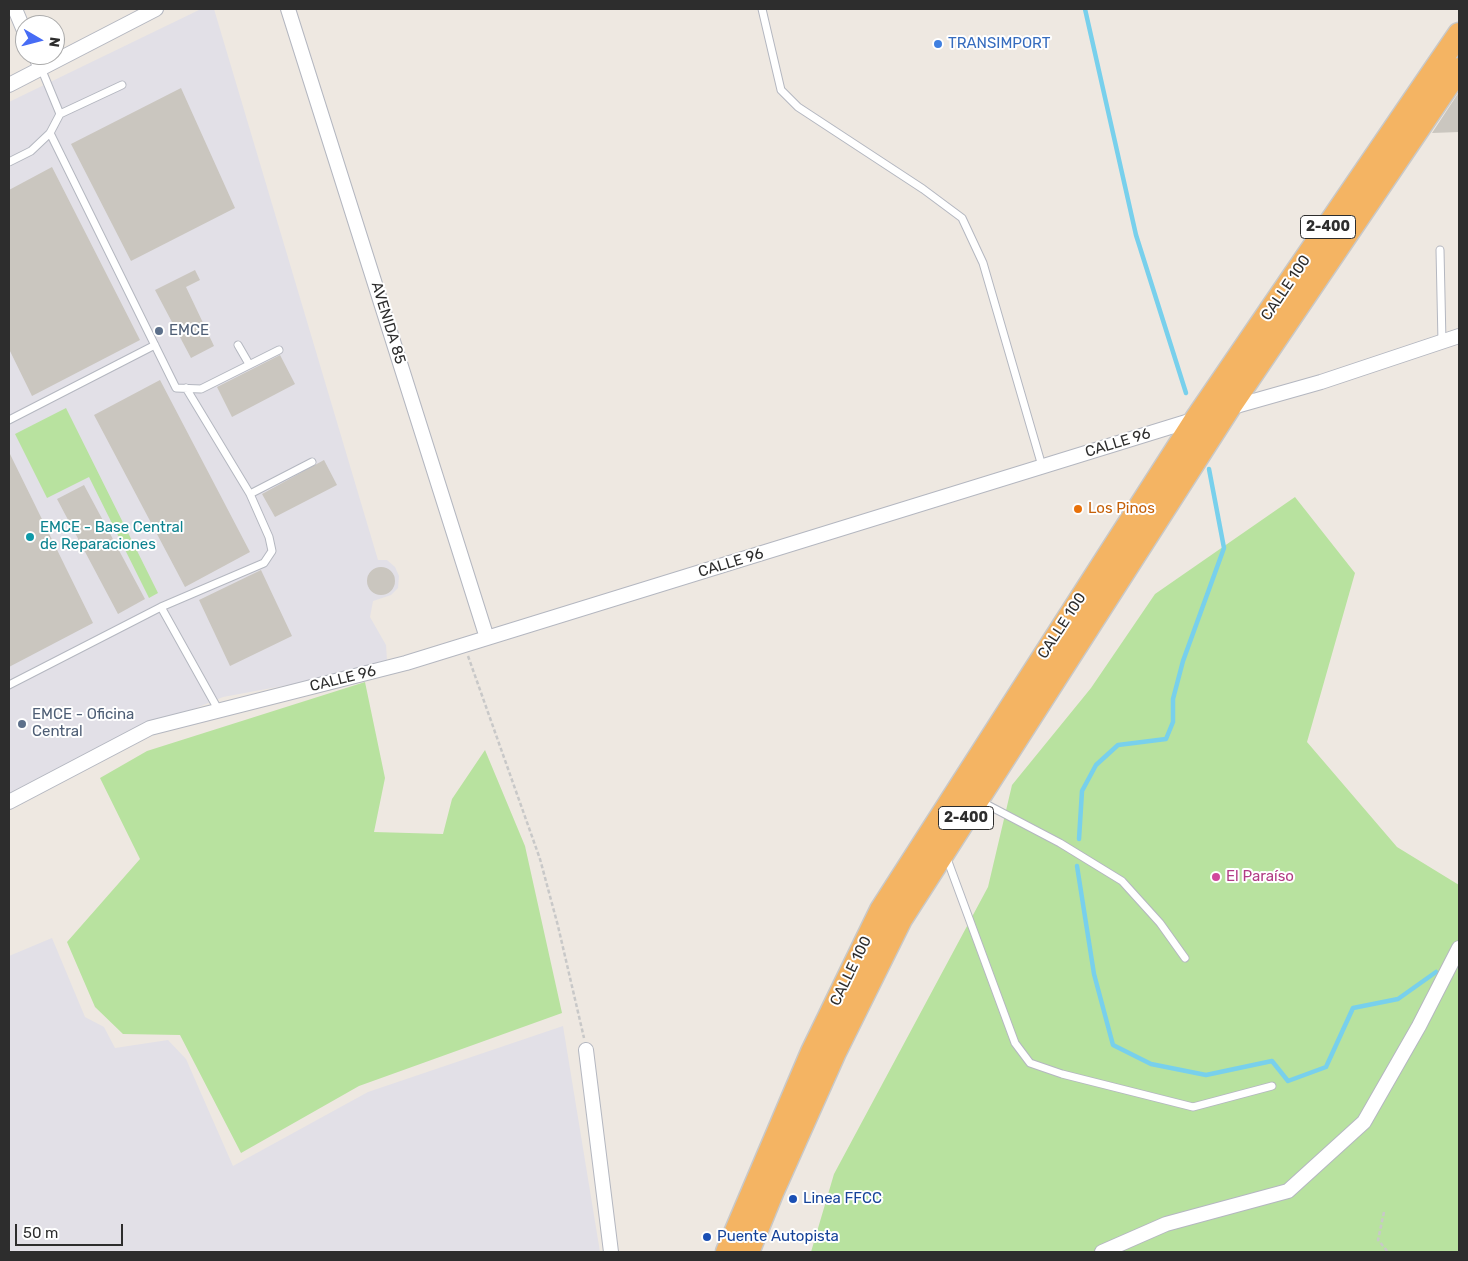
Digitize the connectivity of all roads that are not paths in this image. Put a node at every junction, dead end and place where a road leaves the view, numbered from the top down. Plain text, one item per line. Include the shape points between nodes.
1 (156, 9) edge
2 (288, 9) edge
3 (762, 9) edge
4 (1459, 34) edge
5 (39, 65) edge
6 (40, 68) junction
7 (1459, 69) edge
8 (9, 85) edge
9 (122, 85) dead end
10 (60, 114) junction
11 (50, 133) junction
12 (9, 162) edge
13 (1440, 250) dead end
14 (1459, 336) edge
15 (1442, 342) junction
16 (155, 345) junction
17 (238, 345) dead end
18 (279, 350) dead end
19 (249, 364) junction
20 (186, 388) junction
21 (1229, 408) junction
22 (9, 418) edge
23 (1196, 419) junction
24 (312, 462) dead end
25 (1042, 466) junction
26 (250, 494) junction
27 (161, 607) junction
28 (487, 638) junction
29 (9, 685) edge
30 (219, 711) junction
31 (977, 800) junction
32 (9, 802) edge
33 (944, 851) junction
34 (1459, 948) edge
35 (1186, 958) dead end
36 (586, 1050) road end
37 (1272, 1086) dead end
38 (611, 1252) edge
39 (727, 1252) edge
40 (748, 1252) edge
41 (1102, 1252) edge

1 - 6 street
2 - 28 street, AVENIDA 85
3 - 25 lane via 781,90 798,107 962,218 983,263
4 - 23 highway, CALLE 100 / 2-400
5 - 6 street
6 - 8 street
6 - 10 lane
7 - 21 highway, CALLE 100 / 2-400
9 - 10 lane
10 - 11 lane
11 - 12 lane via 31,151
11 - 16 lane
13 - 15 lane
14 - 15 street, CALLE 96
15 - 21 street, CALLE 96
16 - 20 lane via 176,388
16 - 22 lane
17 - 19 lane
18 - 19 lane
19 - 20 lane via 202,388
20 - 26 lane
21 - 23 street, CALLE 96
21 - 31 highway, CALLE 100 / 2-400
23 - 25 street, CALLE 96
23 - 39 highway, CALLE 100 / 2-400 via 881,910 812,1052
24 - 26 lane
25 - 28 street, CALLE 96
26 - 27 lane via 272,551 264,562
27 - 29 lane
27 - 30 lane
28 - 30 street, CALLE 96 via 406,663
30 - 32 street, CALLE 96 via 150,728
31 - 33 highway, CALLE 100 / 2-400
31 - 35 lane via 1060,843 1122,881
33 - 37 lane via 1015,1043 1030,1063 1194,1107
33 - 40 highway, CALLE 100 / 2-400 via 901,919 835,1052
34 - 41 street via 1364,1122 1288,1191 1166,1224
36 - 38 street

